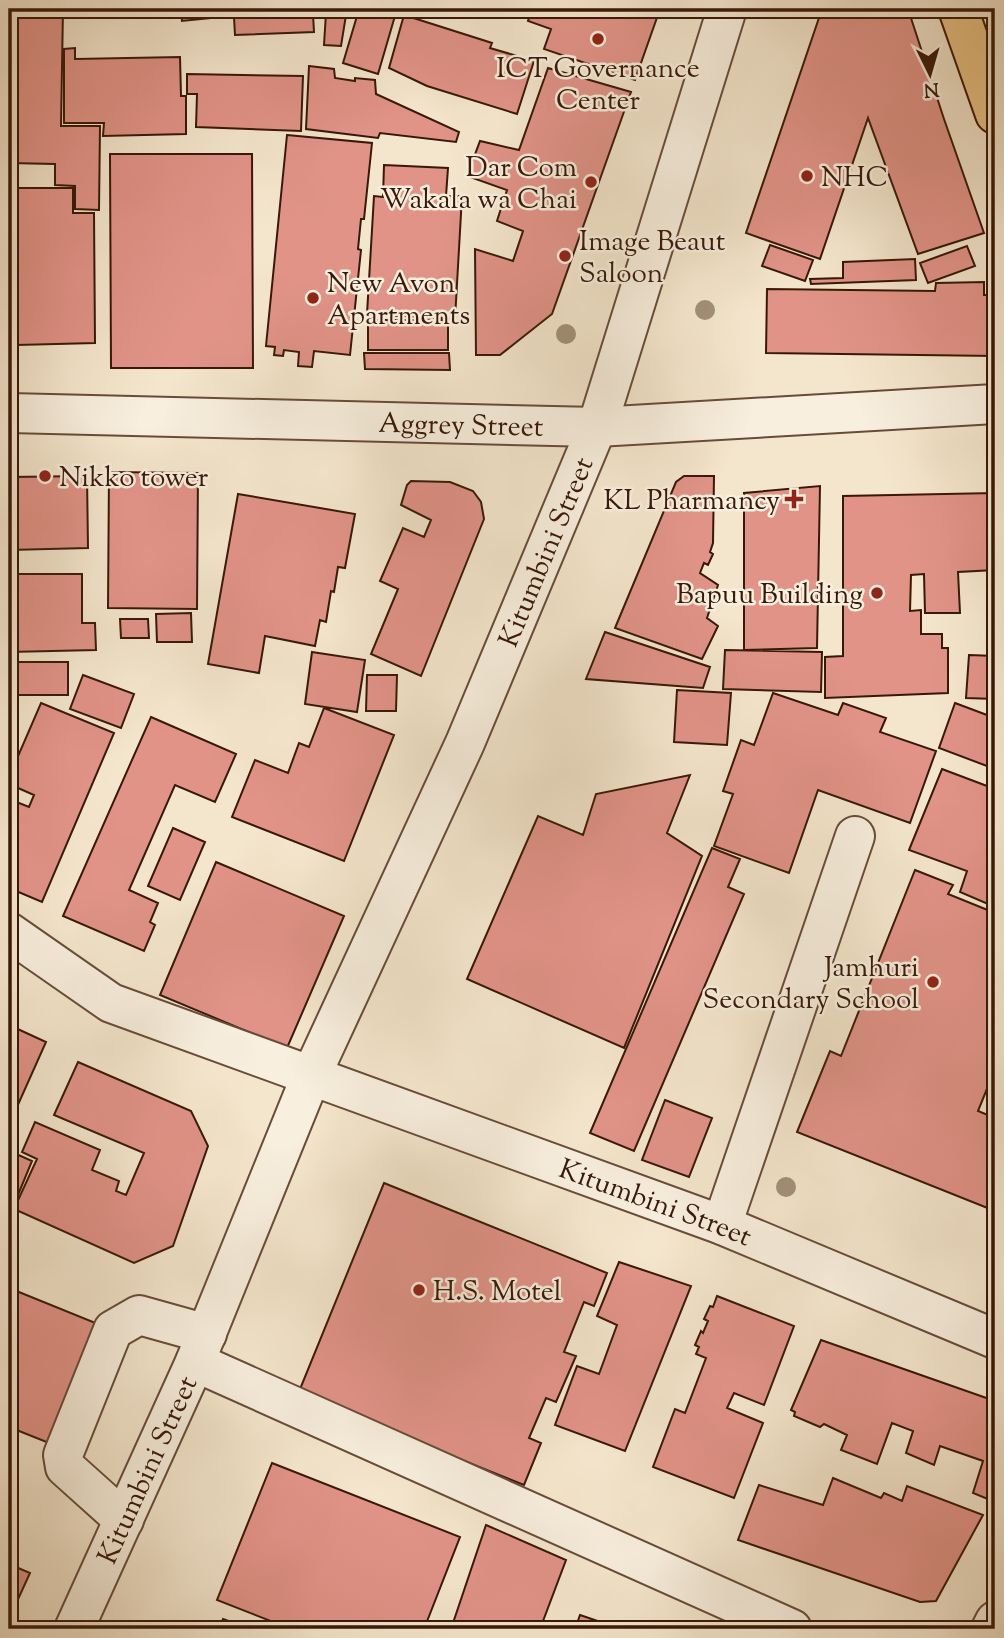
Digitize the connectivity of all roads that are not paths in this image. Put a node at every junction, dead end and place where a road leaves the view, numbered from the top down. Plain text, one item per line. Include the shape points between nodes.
1 (727, 9) edge
2 (958, 9) edge
3 (995, 114) edge
4 (995, 404) edge
5 (9, 414) edge
6 (597, 427) junction
7 (855, 836) dead end
8 (9, 932) edge
9 (311, 1076) junction
10 (722, 1225) junction
11 (995, 1339) edge
12 (201, 1348) junction
13 (124, 1520) junction
14 (995, 1621) edge
15 (74, 1629) edge
16 (792, 1629) edge
17 (991, 1629) edge

1 - 6 street, Kitumbini Street
2 - 3 highway
4 - 6 street, Aggrey Street
5 - 6 street, Aggrey Street
6 - 9 street, Kitumbini Street via 465,743
7 - 10 street
8 - 9 street, Kitumbini Street via 111,1003
9 - 10 street, Kitumbini Street
9 - 12 street, Kitumbini Street
10 - 11 street, Kitumbini Street
12 - 13 street, Kitumbini Street
12 - 13 street via 139,1315 113,1330 63,1455 65,1467
12 - 16 street
13 - 15 street, Kitumbini Street
14 - 17 street

